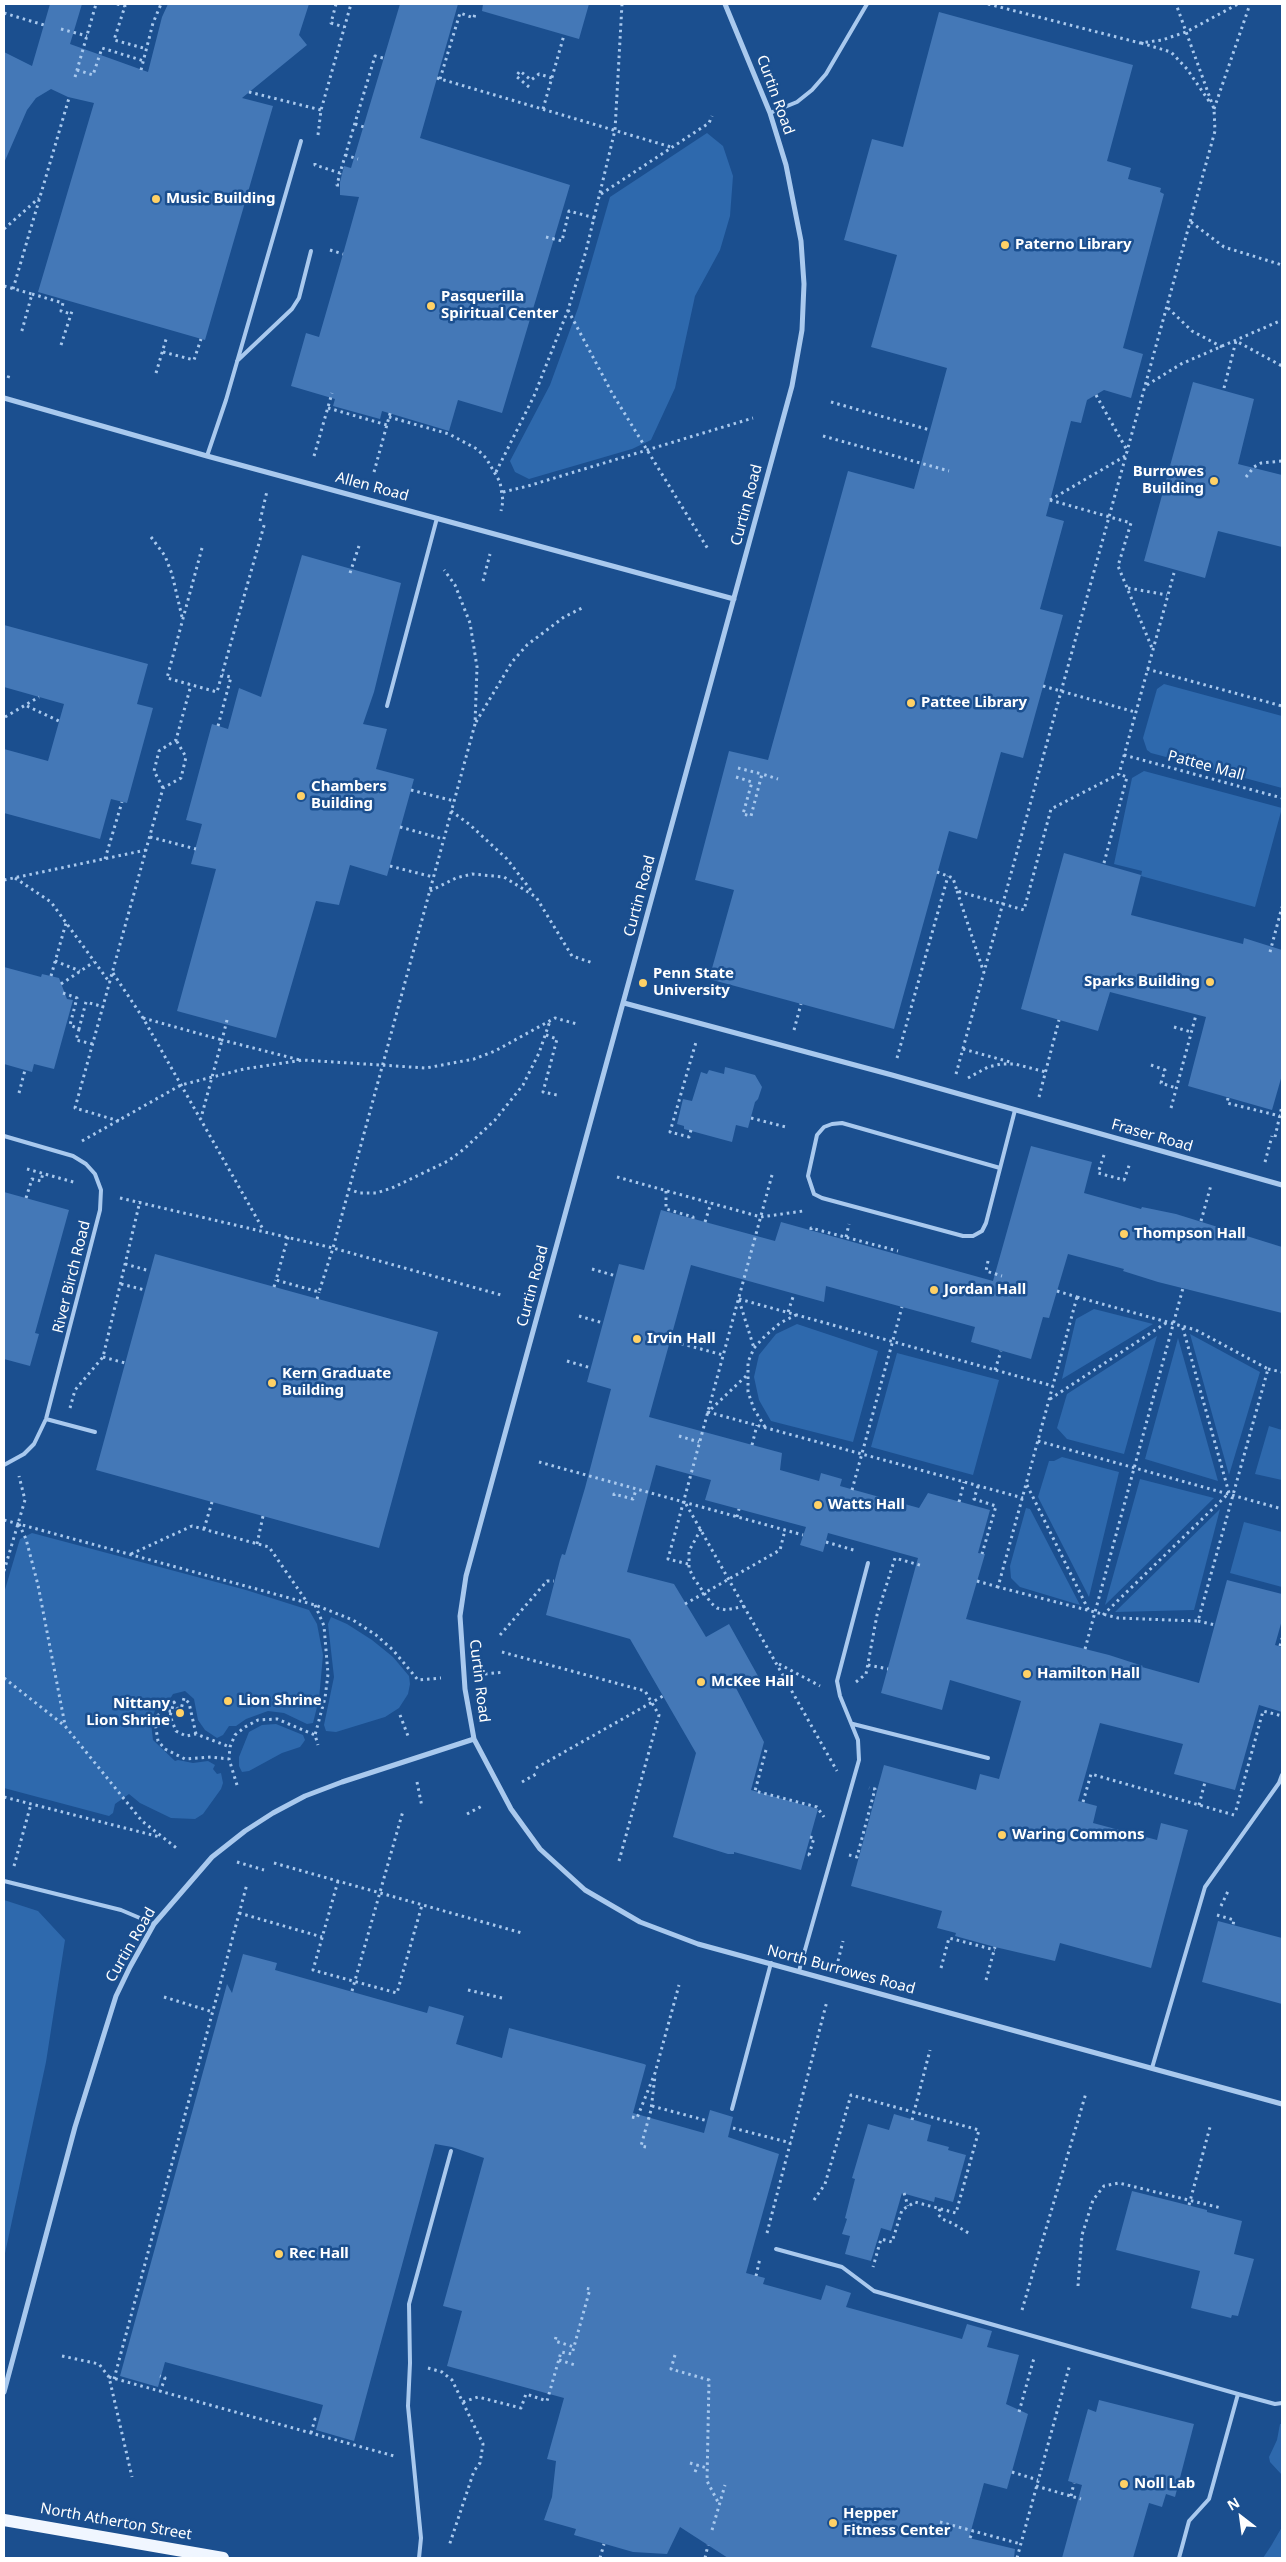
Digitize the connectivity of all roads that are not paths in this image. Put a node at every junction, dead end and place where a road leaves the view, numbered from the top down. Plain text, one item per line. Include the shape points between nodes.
1 (724, 4) edge
2 (867, 4) edge
3 (770, 114) junction
4 (301, 141) dead end
5 (311, 251) dead end
6 (236, 362) junction
7 (4, 398) edge
8 (207, 456) junction
9 (438, 518) junction
10 (734, 599) junction
11 (387, 706) dead end
12 (624, 1003) junction
13 (1015, 1110) junction
14 (4, 1136) edge
15 (1000, 1168) junction
16 (1282, 1185) edge
17 (46, 1419) junction
18 (96, 1432) dead end
19 (4, 1465) edge
20 (868, 1563) dead end
21 (853, 1724) junction
22 (474, 1739) junction
23 (988, 1758) dead end
24 (1282, 1775) edge
25 (4, 1881) edge
26 (154, 1924) junction
27 (771, 1963) junction
28 (799, 1971) junction
29 (1152, 2068) junction
30 (1282, 2104) edge
31 (732, 2109) dead end
32 (451, 2151) dead end
33 (776, 2249) dead end
34 (4, 2392) edge
35 (1238, 2394) junction
36 (1282, 2403) edge
37 (4, 2520) edge
38 (223, 2558) edge
39 (419, 2558) edge
40 (1179, 2558) edge

1 - 3 street, Curtin Road
2 - 3 lane via 826,74 812,90 797,102
3 - 10 street, Curtin Road via 786,165 800,241 804,284 802,330 792,386
4 - 6 lane
5 - 6 lane via 299,298 292,309
6 - 8 lane
7 - 8 street, Allen Road
8 - 9 street, Allen Road
9 - 10 street, Allen Road
9 - 11 lane
10 - 12 street, Curtin Road
12 - 13 street, Fraser Road
12 - 22 street, Curtin Road via 466,1576 460,1616 465,1690
13 - 15 lane
13 - 16 street, Fraser Road
14 - 17 lane, River Birch Road via 73,1156 95,1174 100,1190 100,1210
15 - 15 lane via 842,1124 832,1124 824,1127 817,1136 808,1176 814,1194 822,1198 973,1236 982,1231 986,1223
17 - 18 lane
17 - 19 lane, River Birch Road via 34,1444
20 - 21 lane via 837,1681
21 - 23 lane
21 - 28 lane via 859,1760
22 - 26 street, Curtin Road via 342,1782 273,1813 245,1830 212,1857
22 - 27 street, North Burrowes Road via 525,1830 549,1859 585,1890 640,1922 698,1944
24 - 29 lane via 1205,1887
25 - 26 lane via 121,1910
26 - 34 street, Curtin Road via 127,1974 105,2031 75,2127
27 - 28 street, North Burrowes Road
27 - 31 lane
28 - 29 street, North Burrowes Road
29 - 30 street, North Burrowes Road
32 - 39 lane via 409,2304 408,2406 421,2538
33 - 35 lane via 842,2267 874,2291
35 - 36 lane
35 - 40 lane via 1209,2499 1189,2521
37 - 38 main road, North Atherton Street

